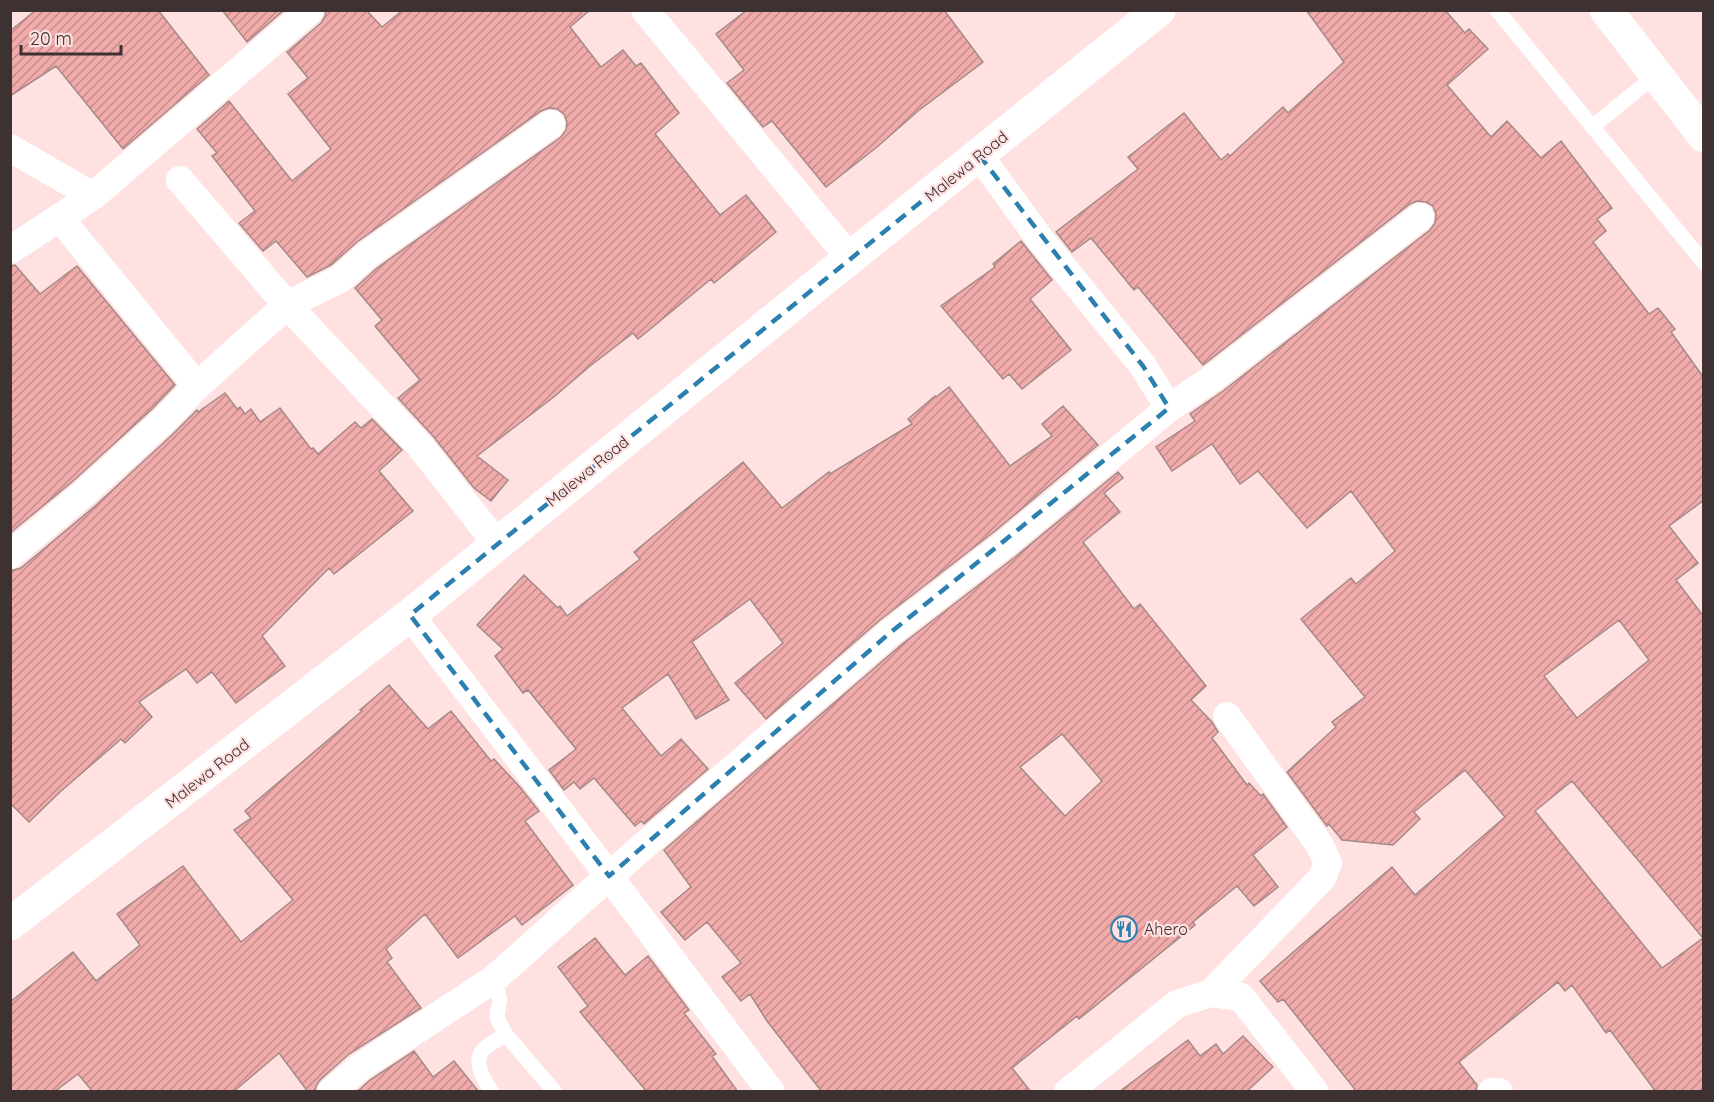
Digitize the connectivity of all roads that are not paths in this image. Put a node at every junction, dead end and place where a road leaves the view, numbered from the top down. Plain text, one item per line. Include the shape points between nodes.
1 (310, 10) edge
2 (645, 10) edge
3 (1159, 10) edge
4 (1497, 10) edge
5 (1606, 10) edge
6 (1656, 75) junction
7 (551, 124) dead end
8 (1592, 127) junction
9 (1704, 136) edge
10 (10, 148) edge
11 (979, 155) junction
12 (180, 180) dead end
13 (93, 196) junction
14 (59, 217) junction
15 (1420, 217) dead end
16 (10, 250) edge
17 (850, 258) junction
18 (1704, 263) edge
19 (287, 305) junction
20 (197, 386) junction
21 (1169, 408) junction
22 (497, 544) junction
23 (10, 555) edge
24 (410, 615) junction
25 (1227, 716) dead end
26 (609, 876) junction
27 (10, 924) edge
28 (494, 979) junction
29 (1211, 993) junction
30 (506, 1035) junction
31 (331, 1092) edge
32 (492, 1092) edge
33 (555, 1092) edge
34 (771, 1092) edge
35 (1068, 1092) edge
36 (1315, 1092) edge
37 (1492, 1092) edge
38 (1499, 1092) edge

1 - 13 street
2 - 17 street
3 - 11 street, Malewa Road
4 - 8 lane
5 - 6 street
6 - 8 lane
6 - 9 street
7 - 19 street via 367,255 340,279
8 - 18 lane
10 - 13 street
11 - 17 street, Malewa Road
11 - 21 street via 1040,239 1143,366
12 - 19 street
13 - 14 street
14 - 16 street
14 - 20 street
15 - 21 street
17 - 22 street, Malewa Road
19 - 20 street
19 - 22 street via 420,446
20 - 23 street via 162,422
21 - 26 street via 891,632
22 - 24 street, Malewa Road
24 - 26 street
24 - 27 street, Malewa Road
25 - 29 street via 1319,844 1328,863 1322,878
26 - 28 street
26 - 34 street
28 - 30 lane via 500,1000 498,1020
28 - 31 street via 360,1067
29 - 35 street via 1177,1004
29 - 36 street via 1241,997
30 - 32 lane via 483,1049 480,1058 482,1078
30 - 33 lane
37 - 38 street

